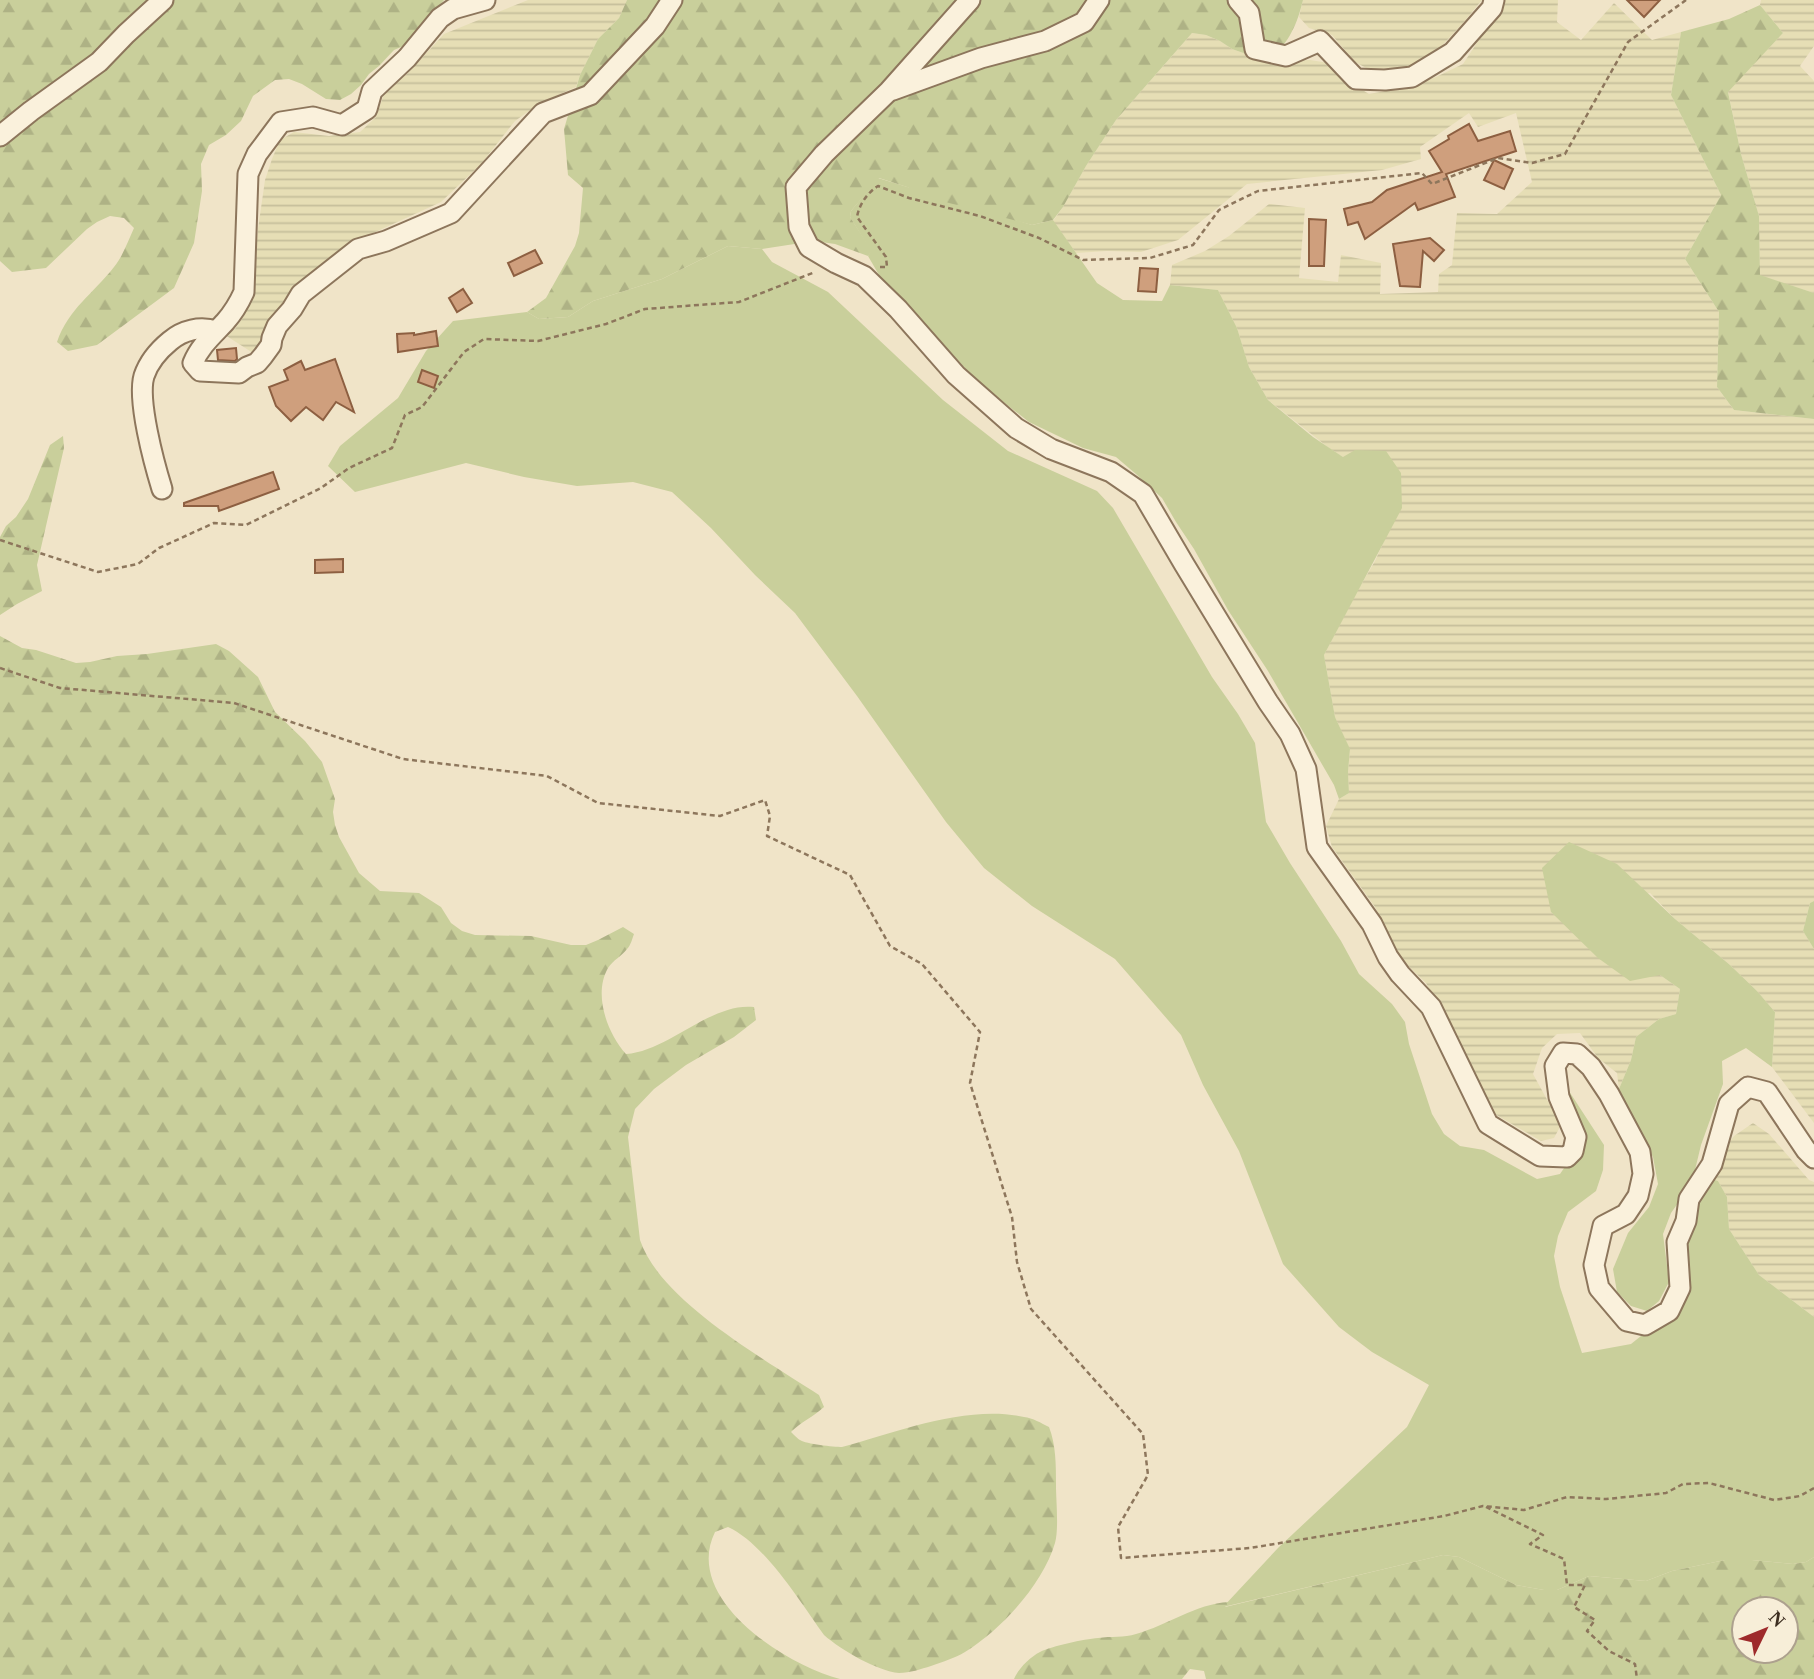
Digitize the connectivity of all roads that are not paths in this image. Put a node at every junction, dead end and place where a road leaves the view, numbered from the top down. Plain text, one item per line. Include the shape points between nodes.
1 (163, 0) edge
2 (485, 0) edge
3 (672, 0) edge
4 (970, 0) edge
5 (1099, 0) edge
6 (1238, 0) edge
7 (1494, 0) edge
8 (889, 91) junction
9 (0, 136) edge
10 (216, 331) junction
11 (162, 489) dead end
12 (1814, 1158) edge

1 - 9 street via 99,62
2 - 10 street via 453,9 440,18 372,90 367,109 342,125 313,117 281,122 248,174 244,292
3 - 10 street via 655,26 590,95 543,113 451,213 358,249 301,294 257,363 239,373 200,371 193,363
4 - 8 street
5 - 8 street via 1084,22 1045,41
6 - 7 street via 1249,13 1255,49 1286,56 1320,41 1356,79 1385,80 1412,77 1453,52
8 - 12 street via 796,187 799,226 809,247 864,276 956,375 1016,428 1051,449 1111,472 1143,494 1290,734 1306,769 1317,847 1372,924 1400,974 1432,1007 1488,1124 1540,1156 1567,1157 1576,1137 1559,1097 1555,1066 1563,1053 1577,1054 1591,1067 1640,1152 1639,1196 1626,1214 1603,1226 1594,1265 1599,1288 1627,1321 1645,1325 1669,1311 1680,1288 1677,1242 1689,1199 1712,1164 1729,1104 1748,1087 1767,1092
10 - 11 street via 183,332 147,366 142,401

